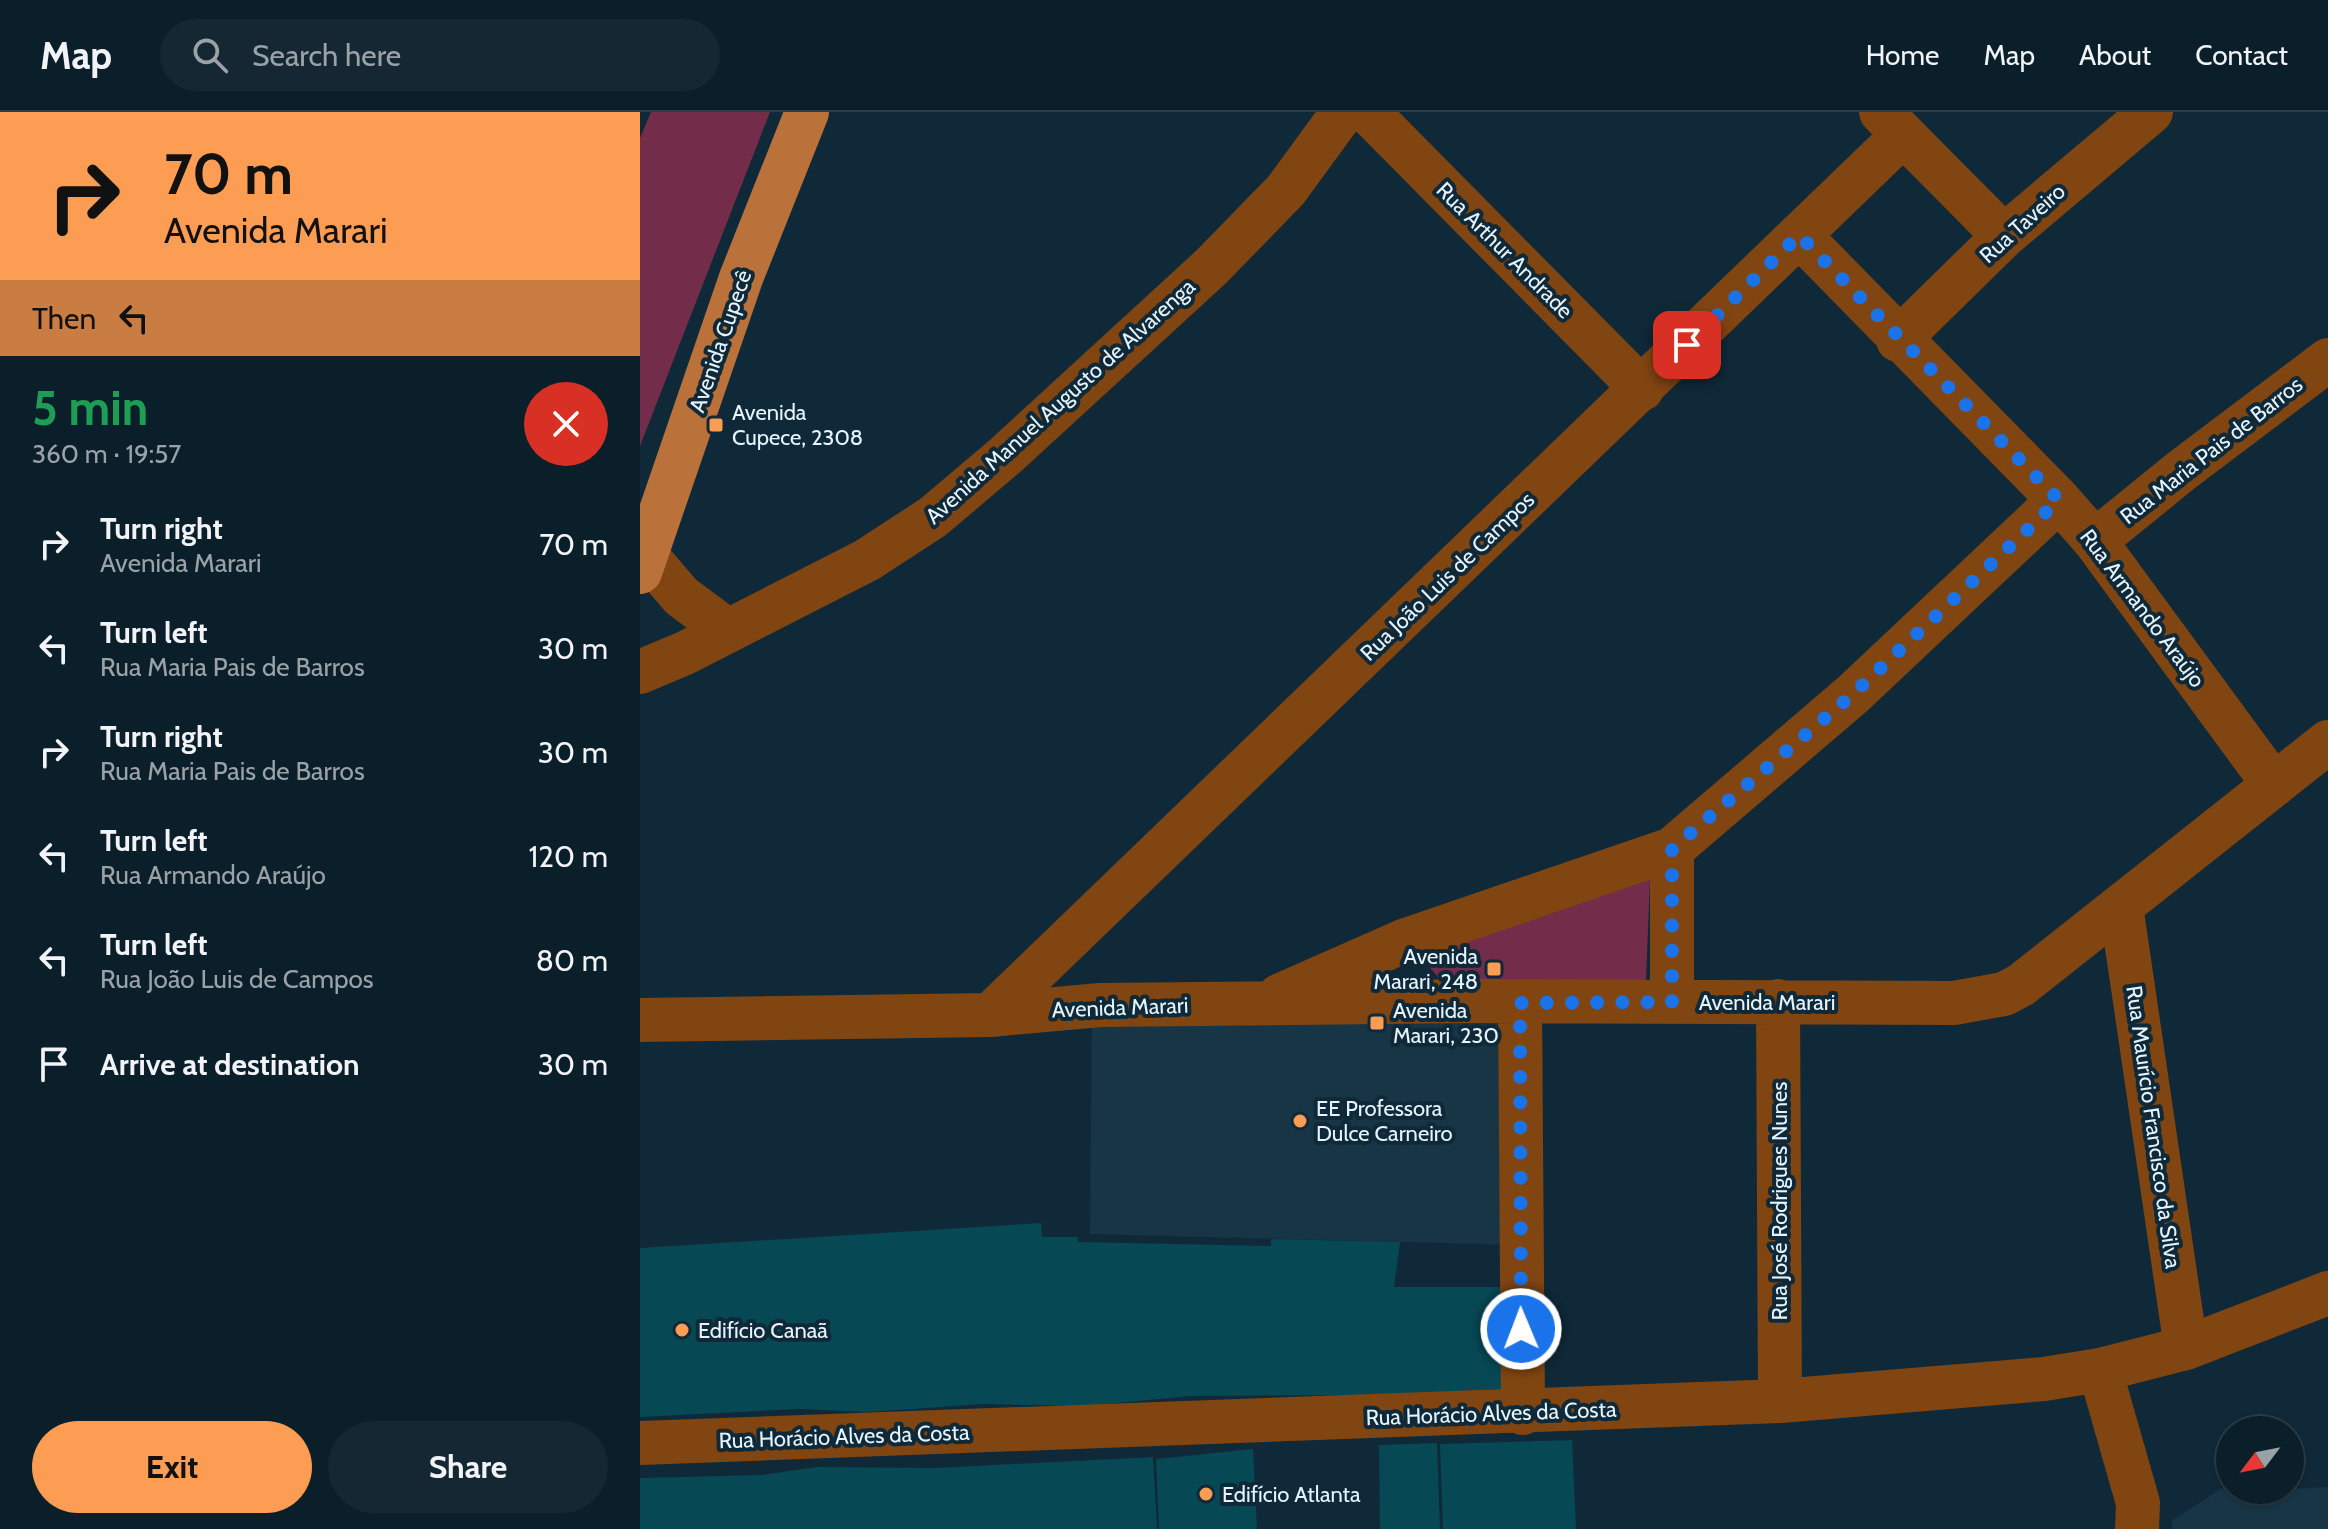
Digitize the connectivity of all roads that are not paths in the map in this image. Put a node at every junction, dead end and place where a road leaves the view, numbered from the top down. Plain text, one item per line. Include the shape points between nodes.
1 (807, 112) edge
2 (1343, 112) edge
3 (1368, 112) edge
4 (2151, 112) edge
5 (1892, 124) edge
6 (1799, 235) junction
7 (2004, 236) junction
8 (1898, 340) junction
9 (2328, 360) edge
10 (1642, 389) junction
11 (2059, 500) junction
12 (2095, 541) junction
13 (643, 564) edge
14 (728, 631) junction
15 (640, 672) edge
16 (2328, 742) edge
17 (2274, 785) junction
18 (1672, 849) junction
19 (2121, 906) junction
20 (1778, 1001) junction
21 (1672, 1002) junction
22 (1263, 1003) junction
23 (1520, 1003) junction
24 (990, 1015) junction
25 (640, 1020) edge
26 (2328, 1293) edge
27 (2186, 1348) junction
28 (2100, 1370) junction
29 (1780, 1401) junction
30 (1523, 1413) junction
31 (640, 1443) edge
32 (2137, 1529) edge

1 - 13 main road, Avenida Cupecê via 741,278
2 - 14 street, Avenida Manuel Augusto de Alvarenga via 1286,190 1211,267 933,517 867,560
3 - 10 street, Rua Arthur Andrade
4 - 7 street, Rua Taveiro
5 - 6 street, Rua João Luis de Campos
5 - 7 street
6 - 8 street, Rua Armando Araújo
6 - 10 street, Rua João Luis de Campos
7 - 8 street, Rua Taveiro
8 - 11 street, Rua Armando Araújo
9 - 12 street, Rua Maria Pais de Barros
10 - 24 street, Rua João Luis de Campos
11 - 12 street, Rua Armando Araújo
11 - 18 street via 1853,694
12 - 17 street, Rua Armando Araújo
13 - 14 street
14 - 15 street, Avenida Manuel Augusto de Alvarenga
16 - 17 street, Avenida Marari
17 - 19 street, Avenida Marari
18 - 21 street
18 - 22 street via 1406,940
19 - 20 street, Avenida Marari via 2004,994 1954,1003
19 - 27 street, Rua Maurício Francisco da Silva
20 - 21 street, Avenida Marari
20 - 29 street, Rua José Rodrigues Nunes
21 - 23 street, Avenida Marari
22 - 23 street, Avenida Marari
22 - 24 street, Avenida Marari via 1100,1005
23 - 30 street
24 - 25 street, Avenida Marari
26 - 27 street, Rua Horácio Alves da Costa
27 - 28 street, Rua Horácio Alves da Costa
28 - 29 street, Rua Horácio Alves da Costa
28 - 32 street via 2138,1503
29 - 30 street, Rua Horácio Alves da Costa
30 - 31 street, Rua Horácio Alves da Costa

